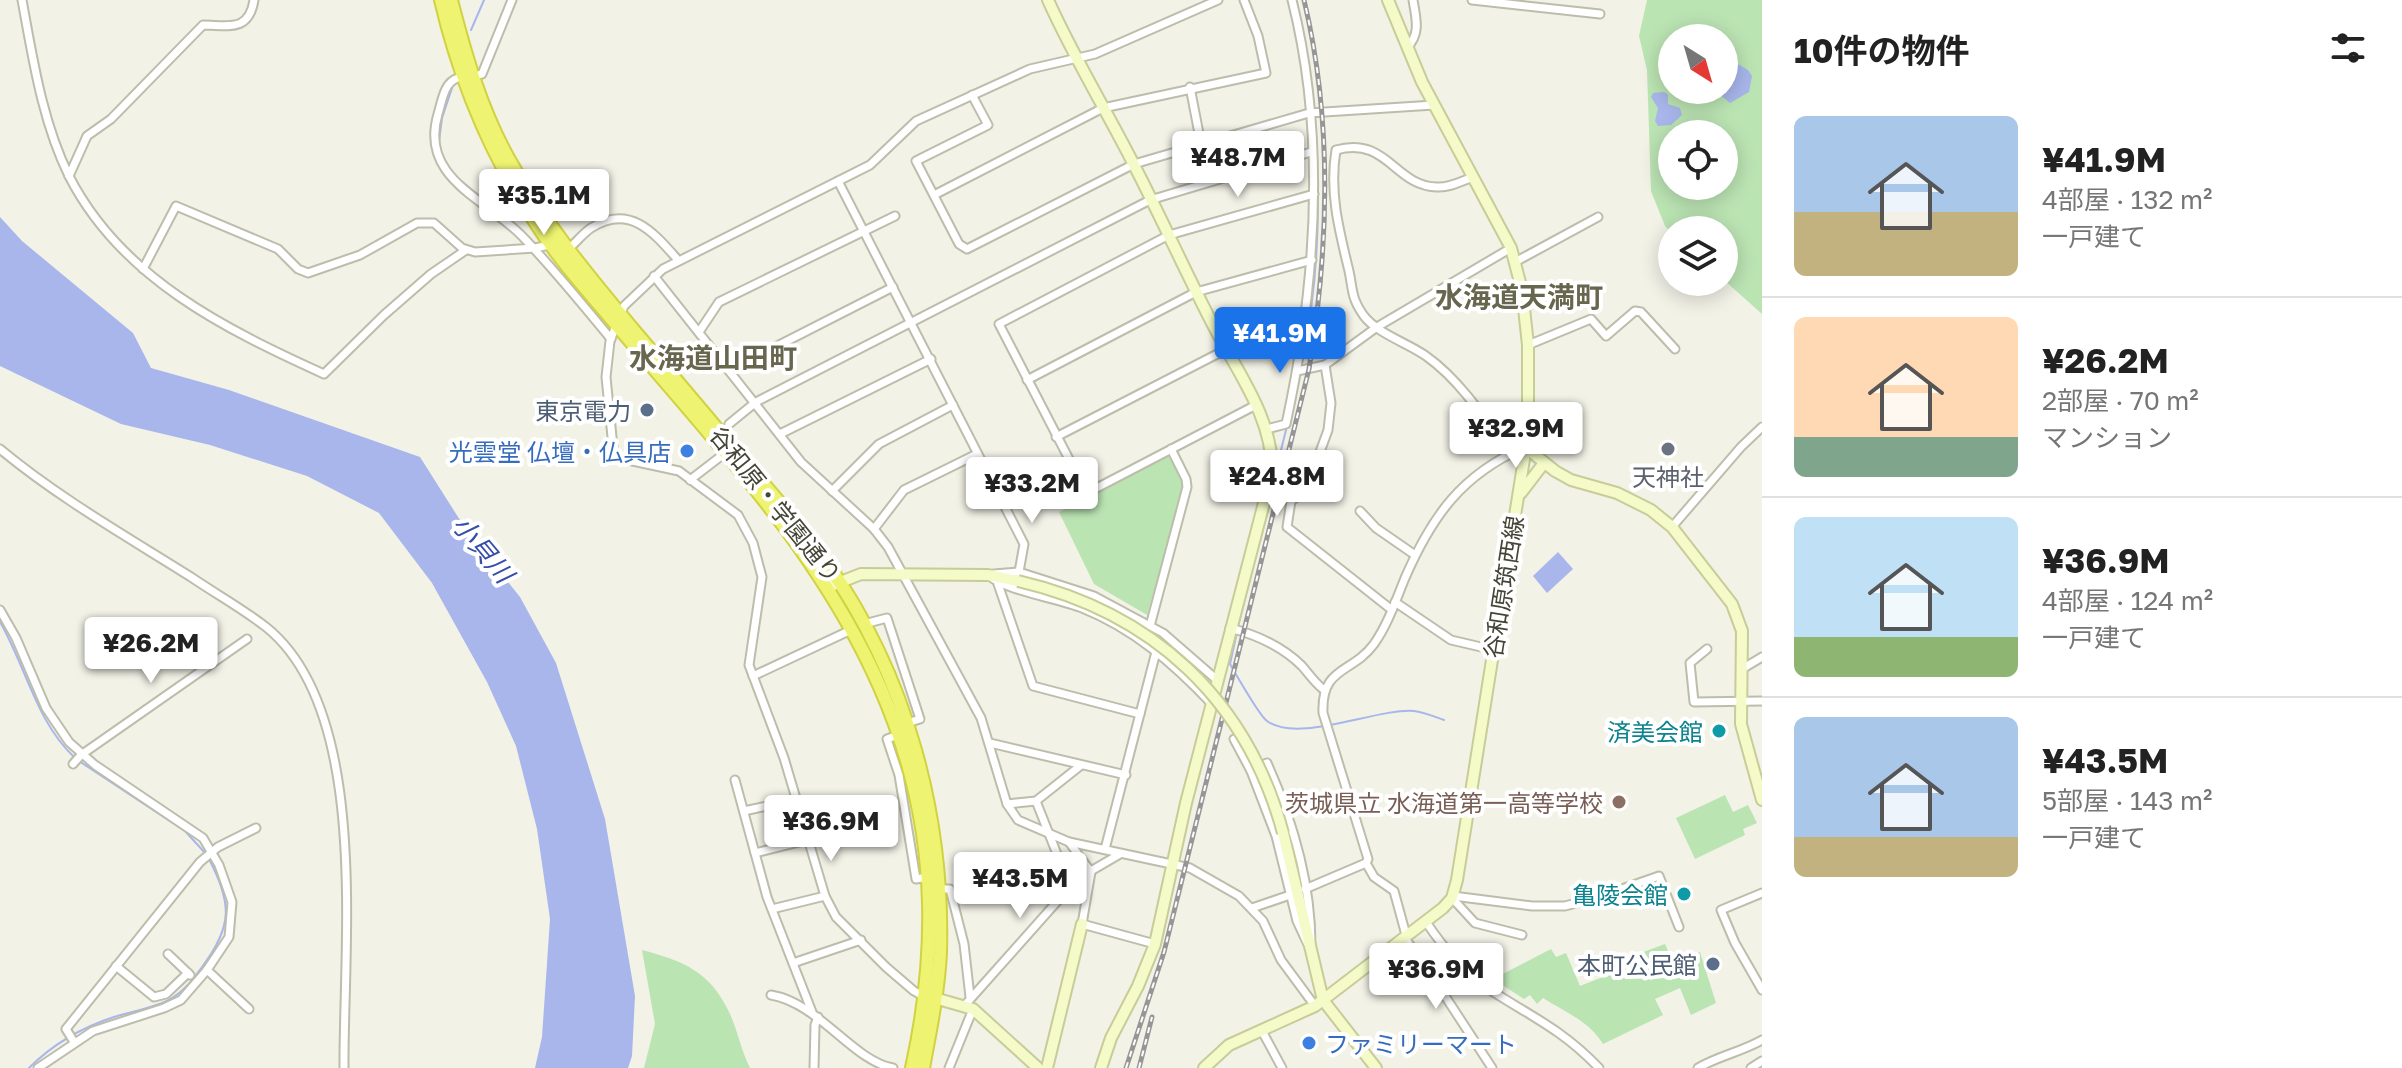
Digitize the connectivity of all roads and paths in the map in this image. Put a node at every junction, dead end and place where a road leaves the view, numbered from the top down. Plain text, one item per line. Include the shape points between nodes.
1 (22, 0) edge
2 (254, 0) edge
3 (441, 0) edge
4 (451, 0) edge
5 (512, 0) edge
6 (1048, 0) edge
7 (1218, 0) edge
8 (1244, 0) edge
9 (1292, 0) edge
10 (1388, 0) edge
11 (1413, 0) edge
12 (1472, 0) edge
13 (1600, 14) dead end
14 (1407, 48) junction
15 (1076, 58) junction
16 (467, 76) junction
17 (1190, 87) junction
18 (972, 95) junction
19 (1434, 105) junction
20 (1103, 108) junction
21 (1309, 113) junction
22 (1201, 144) junction
23 (1311, 152) junction
24 (1134, 164) junction
25 (69, 176) junction
26 (1473, 177) junction
27 (838, 181) junction
28 (1314, 194) junction
29 (934, 195) junction
30 (1150, 200) junction
31 (895, 216) dead end
32 (1598, 217) dead end
33 (864, 231) junction
34 (1169, 235) junction
35 (534, 248) junction
36 (560, 248) junction
37 (1511, 248) junction
38 (466, 250) junction
39 (678, 260) junction
40 (1312, 260) junction
41 (1515, 262) junction
42 (143, 269) junction
43 (654, 276) junction
44 (893, 287) junction
45 (1196, 292) junction
46 (618, 318) junction
47 (911, 323) junction
48 (1377, 327) junction
49 (699, 332) junction
50 (611, 339) junction
51 (1528, 345) junction
52 (1675, 349) dead end
53 (1225, 350) junction
54 (931, 359) junction
55 (1325, 365) junction
56 (730, 370) junction
57 (1297, 371) junction
58 (1027, 380) junction
59 (756, 402) junction
60 (953, 405) junction
61 (1256, 405) junction
62 (729, 424) dead end
63 (1762, 427) edge
64 (1267, 429) junction
65 (780, 434) junction
66 (1056, 437) junction
67 (1525, 447) junction
68 (0, 449) edge
69 (1171, 449) junction
70 (725, 453) junction
71 (977, 454) junction
72 (1510, 454) junction
73 (1544, 463) junction
74 (690, 480) junction
75 (832, 491) junction
76 (1517, 499) junction
77 (1360, 511) dead end
78 (1672, 527) junction
79 (874, 529) junction
80 (1415, 555) junction
81 (903, 574) junction
82 (988, 575) junction
83 (1018, 576) junction
84 (834, 584) junction
85 (998, 584) junction
86 (1394, 606) junction
87 (0, 610) edge
88 (858, 626) junction
89 (1153, 628) junction
90 (1230, 628) junction
91 (247, 639) dead end
92 (1707, 649) dead end
93 (1494, 650) junction
94 (1157, 652) junction
95 (1762, 657) edge
96 (1742, 669) junction
97 (753, 676) junction
98 (1217, 680) junction
99 (1323, 689) junction
100 (1741, 700) junction
101 (1762, 701) edge
102 (1211, 703) junction
103 (1140, 714) junction
104 (907, 723) junction
105 (900, 735) junction
106 (1234, 739) dead end
107 (990, 743) junction
108 (77, 760) junction
109 (1080, 766) junction
110 (1251, 771) junction
111 (1126, 775) junction
112 (735, 780) dead end
113 (795, 800) junction
114 (1762, 800) edge
115 (1036, 801) junction
116 (1007, 804) junction
117 (924, 810) junction
118 (744, 811) junction
119 (906, 814) junction
120 (256, 828) dead end
121 (1051, 836) junction
122 (807, 840) junction
123 (1069, 842) junction
124 (1105, 849) junction
125 (755, 853) junction
126 (209, 854) junction
127 (1120, 854) junction
128 (1171, 863) junction
129 (1366, 863) junction
130 (1091, 872) junction
131 (928, 877) junction
132 (1070, 887) junction
133 (939, 889) junction
134 (1305, 889) junction
135 (1762, 893) edge
136 (1290, 895) junction
137 (825, 896) junction
138 (1452, 897) junction
139 (1252, 908) junction
140 (772, 909) junction
141 (1426, 922) junction
142 (1082, 924) junction
143 (1679, 927) dead end
144 (1522, 935) dead end
145 (1405, 936) junction
146 (861, 940) junction
147 (1155, 944) junction
148 (1311, 951) junction
149 (168, 954) dead end
150 (793, 963) junction
151 (116, 966) junction
152 (207, 970) junction
153 (189, 974) junction
154 (197, 982) junction
155 (1762, 990) edge
156 (771, 995) dead end
157 (930, 997) junction
158 (1319, 1003) junction
159 (969, 1004) junction
160 (249, 1009) dead end
161 (815, 1015) junction
162 (1262, 1031) junction
163 (1762, 1040) edge
164 (74, 1041) junction
165 (1762, 1061) edge
166 (1597, 1067) edge
167 (38, 1068) edge
168 (344, 1068) edge
169 (814, 1068) edge
170 (893, 1068) edge
171 (912, 1068) edge
172 (923, 1068) edge
173 (949, 1068) edge
174 (1038, 1068) edge
175 (1047, 1068) edge
176 (1101, 1068) edge
177 (1204, 1068) edge
178 (1282, 1068) edge
179 (1376, 1068) edge
180 (1492, 1068) edge
181 (1698, 1068) edge
182 (1751, 1068) edge

1 - 25 street via 38,87
2 - 25 street via 235,27 203,25 111,119 87,136
3 - 16 highway, 谷和原・学園通り
4 - 16 highway, 谷和原・学園通り
5 - 16 street via 482,74
6 - 15 street
7 - 15 street
8 - 17 street via 1266,73
9 - 21 street
10 - 14 street, 谷和原筑西線
11 - 14 street via 1417,28
12 - 13 street
14 - 19 street, 谷和原筑西線
15 - 18 street via 1030,69
15 - 20 street
16 - 35 street via 447,86 436,121 434,139 442,168
16 - 36 highway, 谷和原・学園通り via 500,164
17 - 20 street
17 - 22 street
18 - 27 street via 916,121 877,160
18 - 29 street via 988,125 916,161
19 - 21 street
19 - 26 street, 谷和原筑西線
20 - 24 street
20 - 29 street
21 - 22 street
21 - 23 street
22 - 24 street
23 - 28 street
23 - 30 street
24 - 29 street via 967,249 959,244
24 - 30 street
25 - 42 street via 102,227
26 - 37 street, 谷和原筑西線
26 - 48 street via 1440,188 1429,186 1365,147 1336,150 1336,217 1350,291 1365,318
27 - 33 street
27 - 39 street
28 - 34 street
28 - 40 street
30 - 34 street
30 - 47 street
31 - 33 street
32 - 41 street
33 - 44 street
33 - 49 street via 719,302
34 - 45 street
34 - 58 street via 999,324
35 - 36 street
35 - 38 street
35 - 50 street
36 - 39 street via 609,220 633,221 653,232
36 - 46 highway, 谷和原・学園通り
37 - 41 street, 谷和原筑西線
37 - 48 street
38 - 42 street via 384,315 324,374 214,319
38 - 42 street via 434,223 417,223 360,255 302,272 278,249 176,206
39 - 43 street
40 - 45 street
40 - 57 street
41 - 51 street, 谷和原筑西線
43 - 46 street
43 - 49 street
44 - 47 street
44 - 56 street
45 - 53 street
45 - 58 street
46 - 50 street
46 - 70 highway, 谷和原・学園通り
46 - 84 highway, 谷和原・学園通り via 811,540
47 - 54 street
47 - 59 street
48 - 55 street
48 - 72 street via 1444,371
49 - 56 street
50 - 74 street via 606,377 614,457 664,465
51 - 52 street via 1591,319 1606,336 1635,311
51 - 67 street, 谷和原筑西線
53 - 61 street
53 - 66 street
54 - 60 street
54 - 65 street
55 - 57 street
55 - 86 street via 1331,403 1328,430 1306,490 1291,501 1287,527
56 - 59 street
57 - 64 street via 1286,424
58 - 66 street
59 - 62 street
59 - 65 street
60 - 71 street
60 - 75 street via 879,444
61 - 64 street
61 - 69 street
63 - 78 street
64 - 90 street via 1272,472
65 - 75 street
66 - 69 street via 1089,492
67 - 72 street
67 - 73 street
67 - 76 street, 谷和原筑西線
68 - 168 street via 38,481 269,629 307,676 328,734 340,791
69 - 89 street via 1187,487
70 - 74 street
70 - 84 highway, 谷和原・学園通り
71 - 79 street via 904,490
71 - 83 street via 1024,544
72 - 80 street via 1461,487
73 - 76 street
73 - 78 street via 1571,480 1639,503
74 - 97 street via 738,515 759,562 762,577 749,665
75 - 79 street
76 - 93 street, 谷和原筑西線
77 - 80 street
78 - 96 street via 1732,604 1742,631
79 - 81 street
80 - 86 street
81 - 82 street
81 - 84 street via 861,574
81 - 107 street
82 - 83 street
82 - 85 street
83 - 89 street via 1094,596
83 - 148 street, bridge via 1114,614 1184,664 1216,699 1268,783
84 - 88 highway, 谷和原・学園通り
85 - 94 street via 1080,607
85 - 103 street via 1033,686
86 - 93 street via 1451,640
86 - 99 street via 1368,650
87 - 108 street
88 - 97 street
88 - 104 highway, 谷和原・学園通り via 892,683
88 - 104 street via 887,618 920,719
88 - 105 highway, 谷和原・学園通り
89 - 94 street
89 - 98 street
90 - 98 street
90 - 99 street via 1259,636 1284,651
91 - 108 street
92 - 100 street via 1690,663 1694,702
93 - 138 street, 谷和原筑西線
94 - 102 street
94 - 103 street
95 - 96 street
96 - 100 street
97 - 113 street
98 - 102 street
99 - 129 street via 1323,713
100 - 101 street
100 - 114 street via 1741,724
102 - 128 street
103 - 111 street
104 - 117 highway, 谷和原・学園通り
105 - 117 highway, 谷和原・学園通り
105 - 119 street via 887,739
106 - 110 street
107 - 109 street
107 - 116 street
108 - 126 street via 187,826 203,838
109 - 111 street
109 - 115 street
110 - 134 street via 1267,763 1289,821
110 - 136 street via 1271,818
111 - 124 street
112 - 118 street
113 - 118 street
113 - 122 street
115 - 116 street
115 - 121 street
116 - 121 street via 1018,820
117 - 119 street
117 - 131 highway, 谷和原・学園通り
117 - 133 highway, 谷和原・学園通り
118 - 125 street
119 - 131 street via 916,879
120 - 126 street
121 - 123 street
121 - 132 street
122 - 125 street
122 - 137 street
123 - 124 street
123 - 130 street
124 - 127 street
125 - 140 street
126 - 151 street
126 - 152 street via 231,895 232,918 229,937
127 - 128 street
127 - 130 street
128 - 139 street via 1195,870
128 - 147 street
129 - 134 street
129 - 145 street via 1374,877 1394,891
130 - 132 street
130 - 142 street
131 - 157 highway, 谷和原・学園通り
132 - 159 street
133 - 157 highway, 谷和原・学園通り via 940,955
133 - 159 street via 950,889 964,944
134 - 148 street
135 - 155 street via 1721,910
136 - 139 street
136 - 148 street
137 - 140 street
137 - 146 street via 836,917
138 - 141 street
138 - 143 street via 1565,906 1659,876
138 - 144 street via 1475,923
139 - 158 street via 1281,960
140 - 150 street
141 - 145 street
141 - 166 street via 1481,985 1560,1032
142 - 147 street
142 - 175 street
145 - 158 street
145 - 180 street
146 - 150 street
146 - 157 street via 914,991
147 - 176 street
148 - 158 street
149 - 153 street
150 - 161 street
151 - 153 street via 154,997 166,994
151 - 164 street via 66,1029
152 - 154 street
152 - 160 street
153 - 154 street
154 - 164 street via 173,1005
156 - 161 street
157 - 159 street
157 - 171 highway, 谷和原・学園通り
157 - 172 highway, 谷和原・学園通り
158 - 162 street
158 - 179 street
159 - 173 street
159 - 174 street
161 - 169 street
161 - 170 street via 876,1063
162 - 177 street via 1222,1049
162 - 178 street
163 - 181 street
164 - 167 street
165 - 182 street

